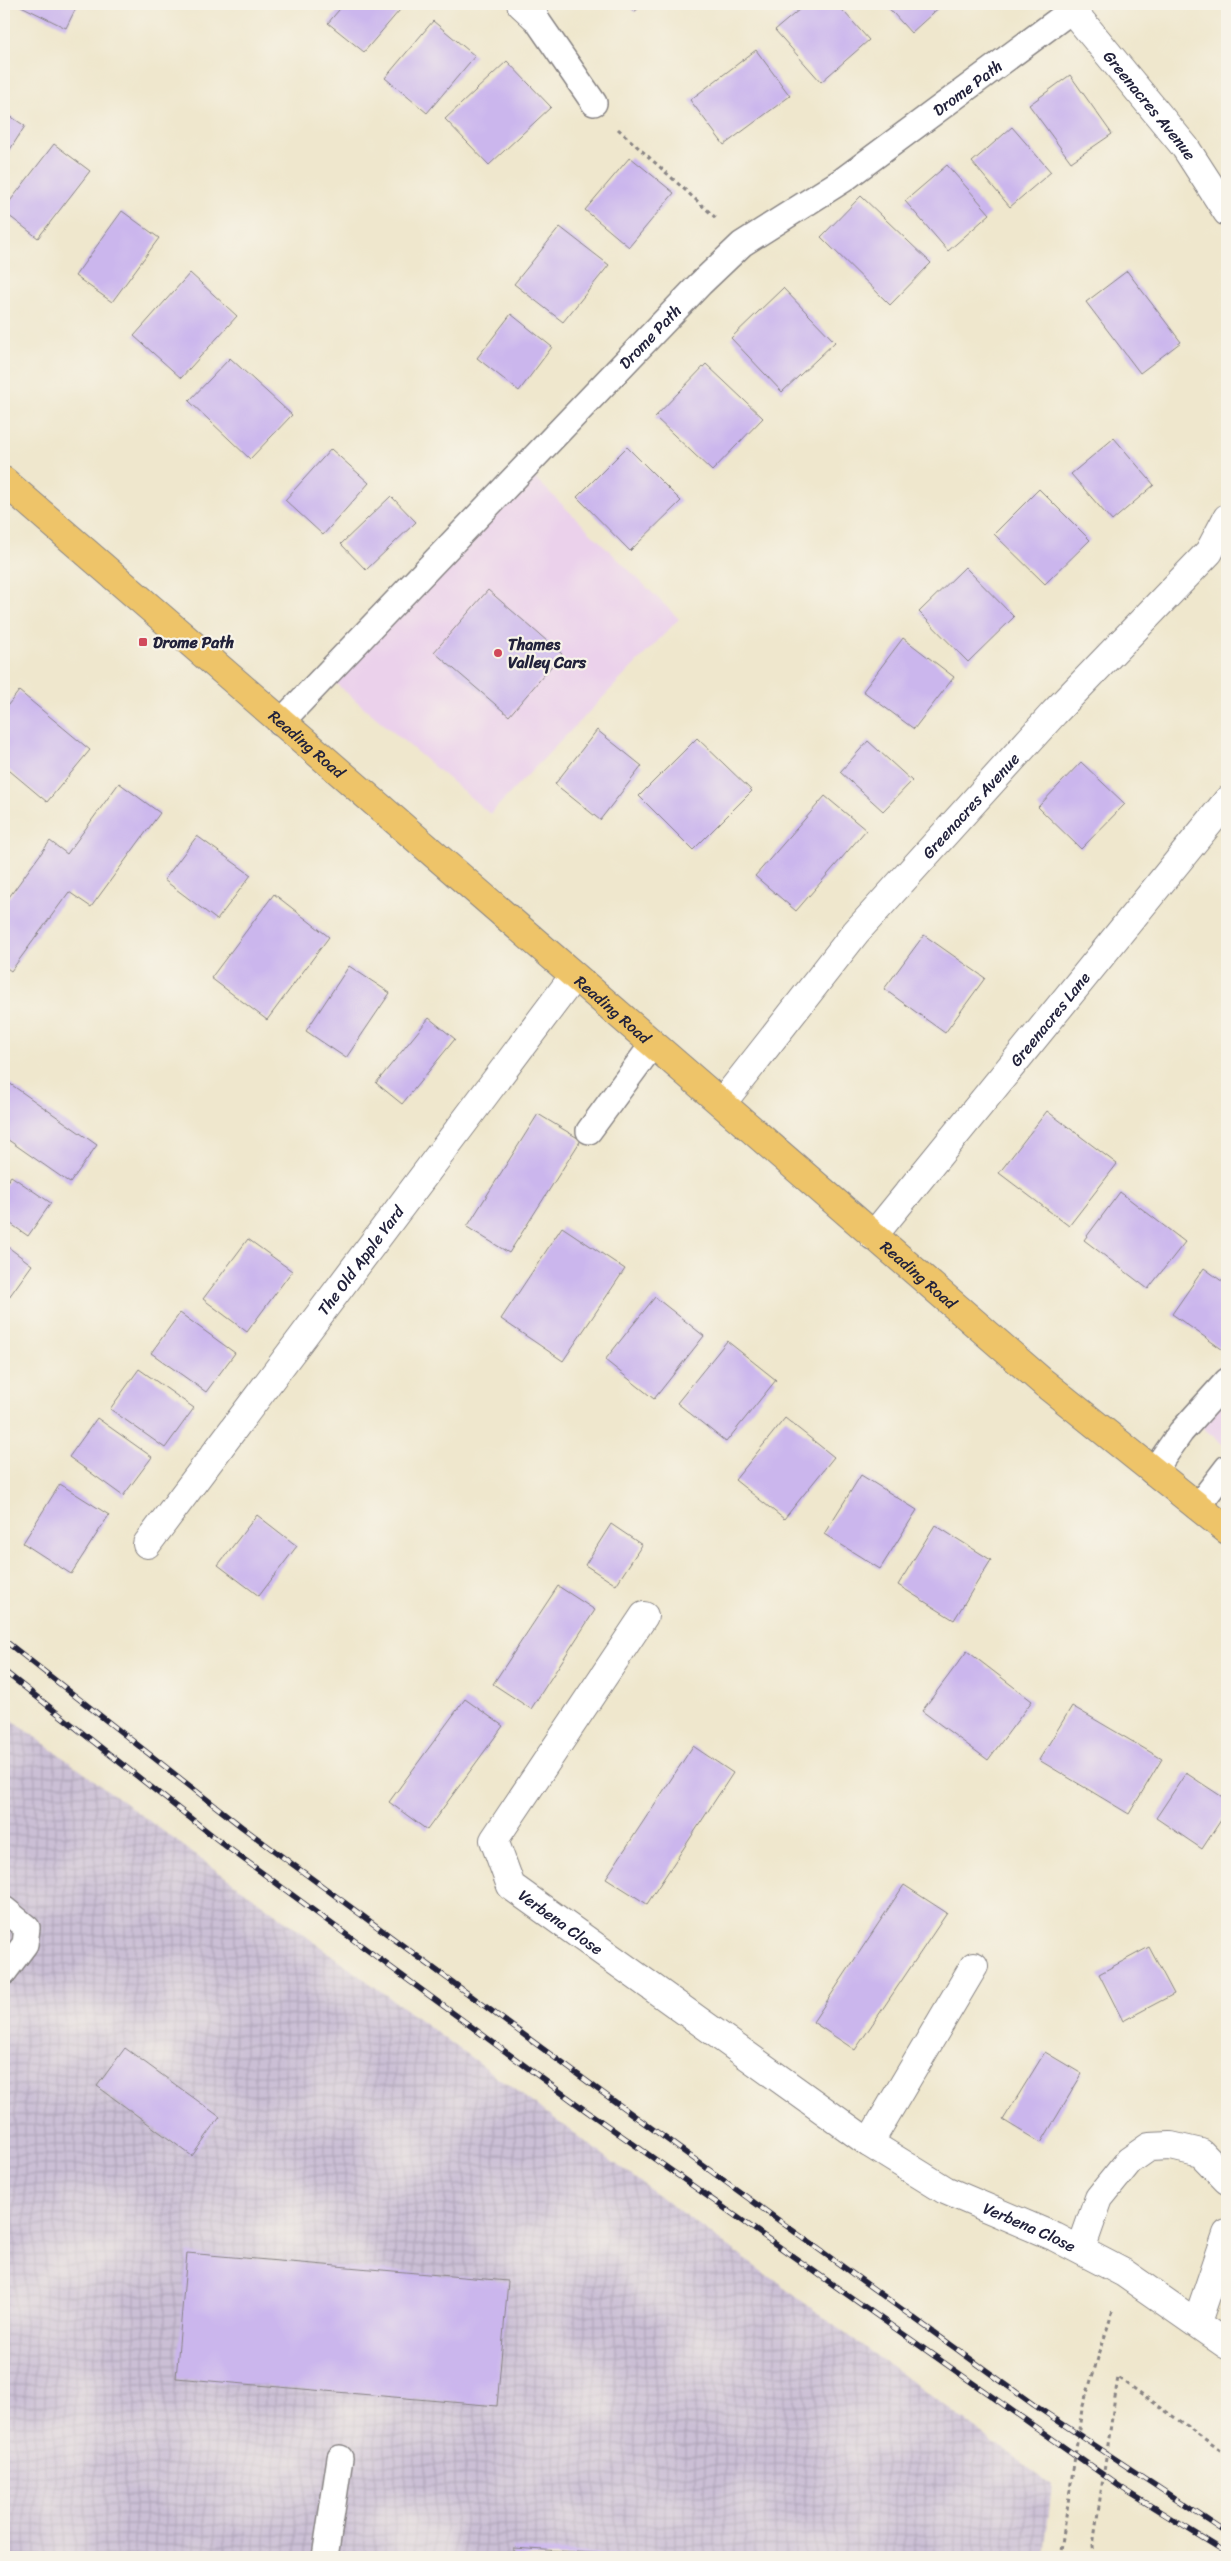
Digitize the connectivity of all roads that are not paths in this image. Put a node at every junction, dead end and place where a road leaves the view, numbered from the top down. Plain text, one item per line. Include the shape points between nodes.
1 (1070, 7) edge
2 (527, 10) edge
3 (594, 103) road end
4 (1227, 212) edge
5 (4, 481) edge
6 (1227, 518) edge
7 (280, 723) junction
8 (1227, 801) edge
9 (574, 976) junction
10 (653, 1044) junction
11 (722, 1103) junction
12 (589, 1131) dead end
13 (873, 1236) junction
14 (1227, 1381) edge
15 (1227, 1468) edge
16 (1153, 1472) junction
17 (1197, 1507) junction
18 (1227, 1530) edge
19 (147, 1544) dead end
20 (644, 1616) dead end
21 (4, 1909) edge
22 (974, 1966) dead end
23 (4, 1972) edge
24 (869, 2143) junction
25 (1227, 2180) edge
26 (1227, 2234) edge
27 (1081, 2249) junction
28 (1197, 2322) junction
29 (1227, 2345) edge
30 (340, 2458) dead end
31 (325, 2557) edge

1 - 4 street, Greenacres Avenue via 1185,147
1 - 7 lane, Drome Path via 843,180 742,244
2 - 3 lane
5 - 7 main road, Reading Road
6 - 11 street, Greenacres Avenue via 1209,552 1054,713 856,932
7 - 9 main road, Reading Road
8 - 13 street, Greenacres Lane
9 - 10 main road, Reading Road
9 - 19 street, The Old Apple Yard
10 - 11 main road, Reading Road
10 - 12 lane
11 - 13 main road, Reading Road
13 - 16 main road, Reading Road
14 - 16 lane via 1182,1432
15 - 17 lane
16 - 17 main road, Reading Road
17 - 18 main road, Reading Road
20 - 24 street, Verbena Close via 494,1840 511,1886
21 - 23 lane via 27,1928 25,1944
22 - 24 street
24 - 27 street, Verbena Close via 945,2190
25 - 27 street, Verbena Close via 1201,2153 1171,2146 1149,2147 1129,2161 1100,2198
26 - 28 street
27 - 28 street via 1124,2273
28 - 29 street
30 - 31 lane

